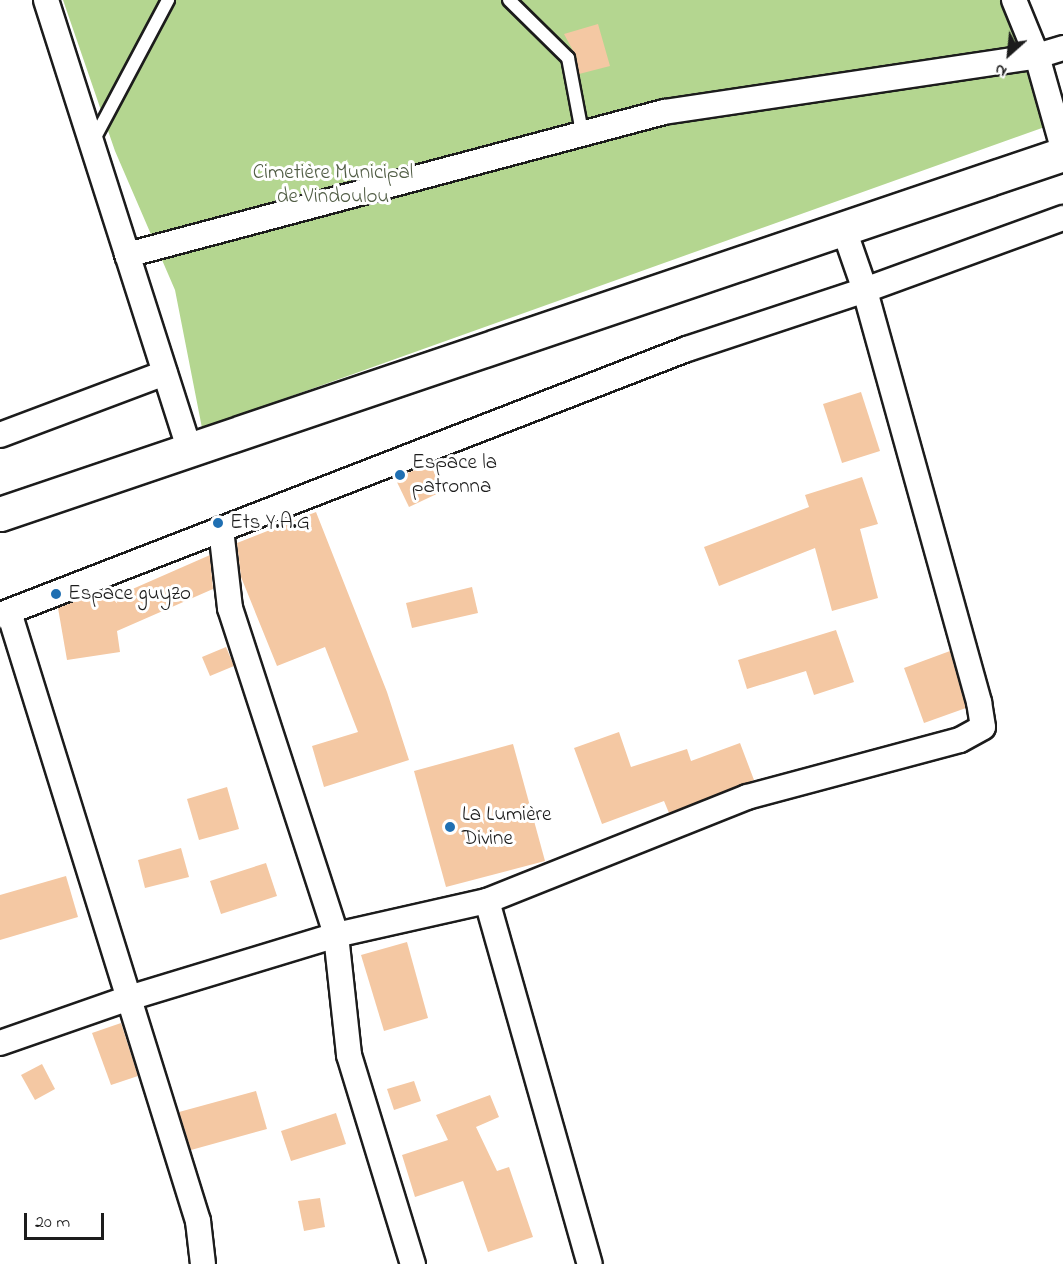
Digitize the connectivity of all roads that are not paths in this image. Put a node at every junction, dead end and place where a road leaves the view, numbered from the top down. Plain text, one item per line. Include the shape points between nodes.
1 (46, 0) edge
2 (168, 0) edge
3 (509, 0) edge
4 (1014, 0) edge
5 (1063, 48) edge
6 (1037, 56) junction
7 (582, 132) junction
8 (92, 144) junction
9 (1063, 148) edge
10 (1063, 154) edge
11 (1063, 218) edge
12 (843, 227) junction
13 (127, 255) junction
14 (865, 290) junction
15 (165, 374) junction
16 (0, 435) edge
17 (190, 450) junction
18 (0, 514) edge
19 (221, 529) junction
20 (5, 613) edge
21 (487, 901) junction
22 (336, 935) junction
23 (129, 998) junction
24 (0, 1043) edge
25 (203, 1264) edge
26 (413, 1264) edge
27 (590, 1264) edge

1 - 8 street
2 - 8 lane
3 - 7 lane via 568,58
4 - 6 street
5 - 6 street
6 - 7 street via 664,112
6 - 9 street
7 - 13 street
8 - 13 street
10 - 12 highway
11 - 14 street
12 - 14 street
12 - 17 highway via 541,334
13 - 15 street
14 - 19 street via 687,349
14 - 21 street via 983,727 960,741 747,797
15 - 16 street
15 - 17 street
17 - 18 highway
19 - 20 street
19 - 22 street via 230,608
20 - 23 street
21 - 22 street
21 - 27 street
22 - 23 street
22 - 26 street via 349,1055
23 - 24 street
23 - 25 street via 198,1221

